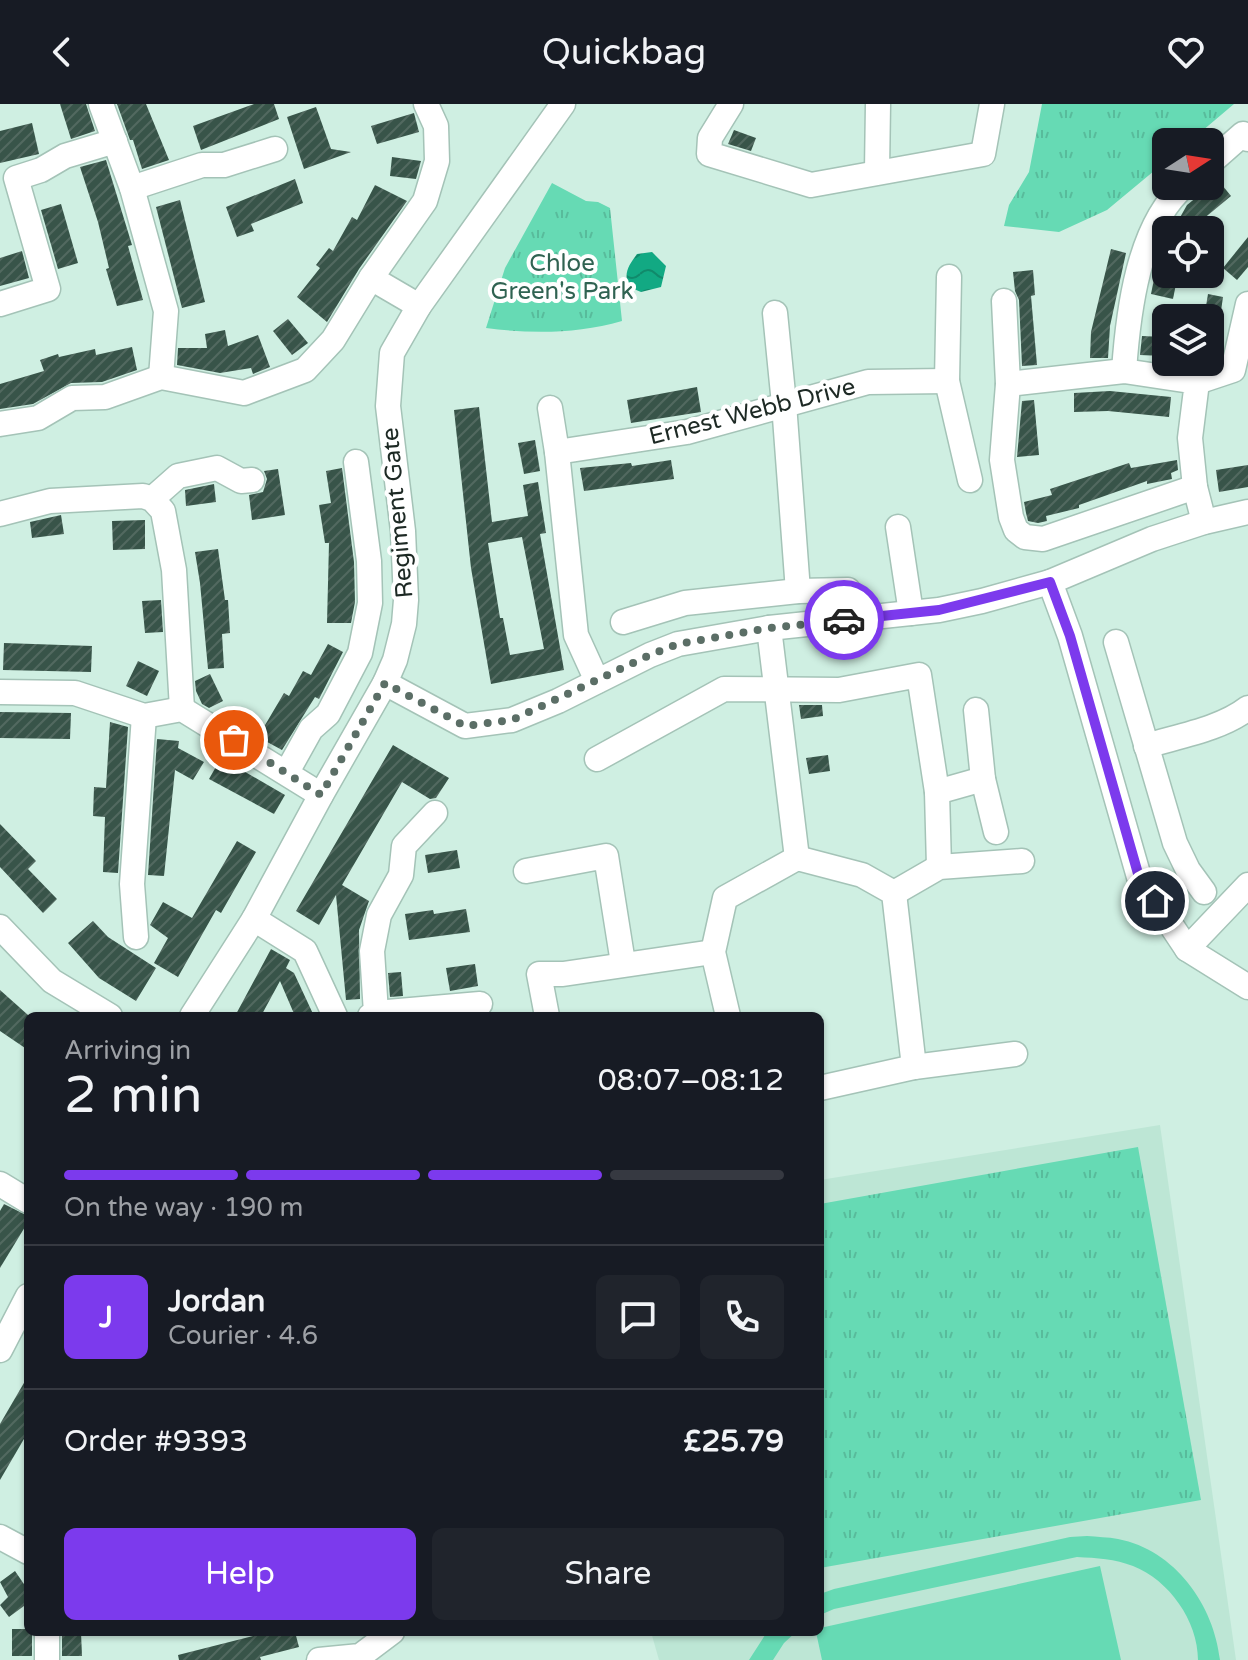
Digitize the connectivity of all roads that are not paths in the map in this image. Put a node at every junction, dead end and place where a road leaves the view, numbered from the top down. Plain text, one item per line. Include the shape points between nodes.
1 (101, 104) edge
2 (426, 104) edge
3 (563, 104) edge
4 (731, 104) edge
5 (878, 104) edge
6 (992, 104) edge
7 (1248, 139) edge
8 (115, 141) junction
9 (275, 149) dead end
10 (1224, 151) edge
11 (877, 171) junction
12 (132, 188) junction
13 (1174, 200) edge
14 (949, 277) dead end
15 (371, 278) junction
16 (1004, 301) dead end
17 (0, 304) edge
18 (1248, 304) edge
19 (419, 306) junction
20 (775, 313) dead end
21 (1124, 371) junction
22 (161, 377) junction
23 (947, 381) junction
24 (1197, 382) junction
25 (1008, 384) junction
26 (784, 404) junction
27 (550, 408) dead end
28 (0, 424) edge
29 (557, 452) junction
30 (397, 476) junction
31 (252, 480) dead end
32 (970, 480) dead end
33 (1195, 487) junction
34 (152, 499) junction
35 (1248, 512) edge
36 (0, 514) edge
37 (1204, 522) junction
38 (898, 527) dead end
39 (1050, 582) junction
40 (848, 590) dead end
41 (798, 591) junction
42 (911, 613) junction
43 (623, 622) dead end
44 (769, 628) junction
45 (1116, 642) dead end
46 (597, 681) junction
47 (385, 683) junction
48 (776, 691) junction
49 (0, 692) edge
50 (182, 709) junction
51 (976, 710) dead end
52 (144, 716) junction
53 (1245, 716) edge
54 (1146, 746) junction
55 (597, 759) dead end
56 (287, 772) junction
57 (983, 779) junction
58 (937, 792) junction
59 (321, 795) junction
60 (435, 813) dead end
61 (996, 832) dead end
62 (797, 858) junction
63 (1022, 861) dead end
64 (939, 867) junction
65 (526, 871) dead end
66 (1248, 885) edge
67 (1204, 892) dead end
68 (894, 893) junction
69 (254, 919) junction
70 (1, 930) edge
71 (136, 937) dead end
72 (1187, 949) junction
73 (713, 952) junction
74 (623, 963) junction
75 (1248, 987) edge
76 (480, 1004) dead end
77 (103, 1012) edge
78 (195, 1012) edge
79 (333, 1012) edge
80 (373, 1012) edge
81 (402, 1012) edge
82 (546, 1012) edge
83 (727, 1012) edge
84 (1015, 1054) dead end
85 (914, 1067) junction
86 (824, 1087) edge
87 (0, 1184) edge
88 (24, 1199) edge
89 (24, 1304) edge
90 (0, 1350) edge
91 (0, 1537) edge
92 (24, 1550) edge
93 (47, 1636) edge
94 (384, 1636) edge
95 (47, 1660) edge
96 (319, 1660) edge

1 - 8 street
2 - 15 street via 436,126 437,161 425,201
3 - 19 street, Regiment Gate
4 - 11 street via 710,138 709,154 811,185
5 - 11 street
6 - 11 street via 983,154
7 - 10 street via 1243,134
8 - 12 street
8 - 17 street via 16,178 48,289
9 - 12 street
12 - 22 street via 166,311
13 - 21 street via 1146,239
14 - 23 street
15 - 19 street
15 - 22 street via 333,340 305,370 244,393
16 - 25 street
18 - 24 street via 1233,370
19 - 30 street, Regiment Gate via 392,353 388,406
20 - 26 street
21 - 24 street
21 - 25 street
22 - 28 street via 105,397 72,398 38,418
23 - 26 street, Ernest Webb Drive via 868,382
23 - 32 street
24 - 33 street via 1190,438
25 - 33 street via 1002,460 1011,517 1025,537 1043,539 1075,530
26 - 29 street, Ernest Webb Drive via 687,432
26 - 41 street
27 - 29 street
29 - 46 street via 576,635
30 - 47 street, Regiment Gate via 406,600 395,660
30 - 56 street via 357,471 370,603 360,653 328,714 311,729
31 - 34 street via 241,481 217,468 178,476
33 - 37 street
34 - 36 street via 50,501
34 - 50 street via 163,511 174,570
35 - 37 street
37 - 39 street
38 - 42 street
39 - 42 street
39 - 72 street via 1139,877
40 - 41 street
41 - 43 street via 685,603
42 - 44 street
44 - 46 street via 678,644
44 - 48 street
45 - 54 street
46 - 47 street via 512,720 465,726
47 - 59 street, Regiment Gate
48 - 55 street via 724,689
48 - 58 street via 839,690 919,675
48 - 62 street
49 - 52 street via 75,693
50 - 52 street
50 - 56 street
51 - 57 street
52 - 71 street via 132,884
53 - 54 street
54 - 67 street via 1175,843
56 - 59 street
57 - 58 street
57 - 61 street
58 - 64 street
59 - 69 street, Regiment Gate
60 - 80 street via 404,846 401,875 379,915 372,951
62 - 68 street via 862,875
62 - 73 street via 725,898
63 - 64 street
64 - 68 street
65 - 74 street via 606,856
66 - 72 street
68 - 85 street
69 - 78 street, Regiment Gate
69 - 79 street via 305,951
70 - 77 street via 52,981
72 - 75 street
73 - 74 street
73 - 83 street
74 - 82 street via 539,974
76 - 81 street
84 - 85 street
85 - 86 street
87 - 88 street
89 - 90 street
91 - 92 street
93 - 95 street
94 - 96 street via 360,1656

